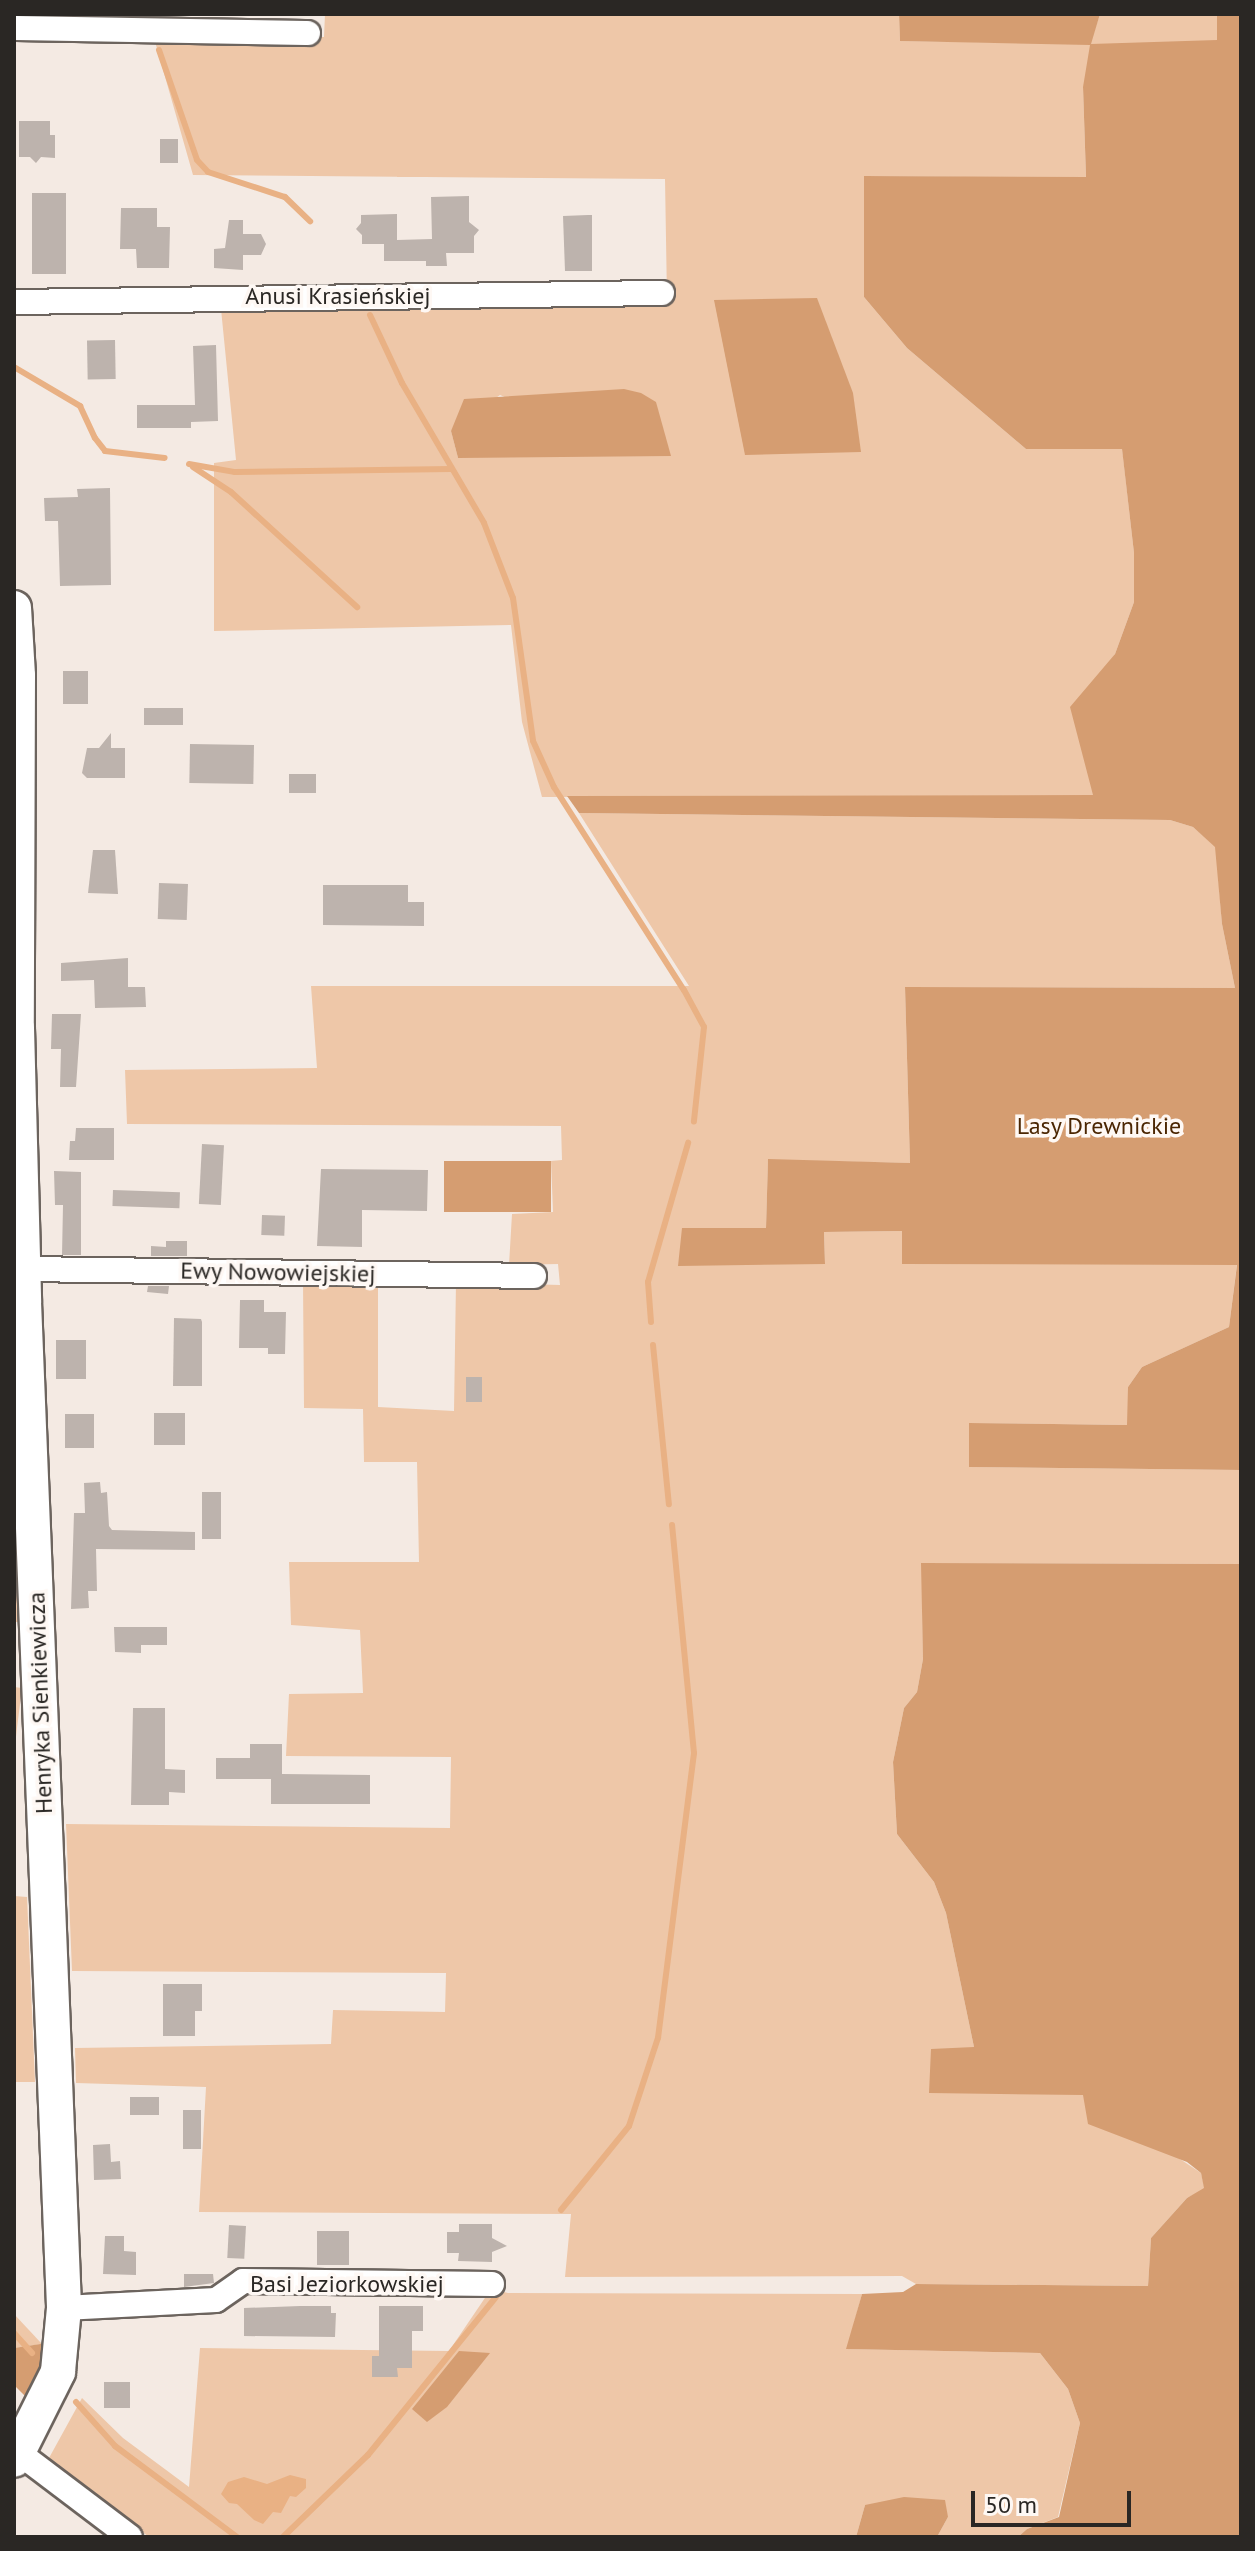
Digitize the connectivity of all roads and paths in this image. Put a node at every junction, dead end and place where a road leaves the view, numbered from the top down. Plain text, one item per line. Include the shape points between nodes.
1 (14, 28) edge
2 (308, 33) dead end
3 (662, 293) dead end
4 (14, 302) edge
5 (14, 608) edge
6 (16, 1059) edge
7 (23, 1269) junction
8 (534, 1276) dead end
9 (20, 1359) edge
10 (492, 2284) dead end
11 (64, 2308) junction
12 (16, 2457) edge
13 (130, 2537) edge

1 - 2 street
3 - 4 street, Anusi Krasieńskiej
5 - 6 street, Henryka Sienkiewicza
6 - 7 street, Henryka Sienkiewicza
7 - 8 street, Ewy Nowowiejskiej
7 - 9 street, Henryka Sienkiewicza
9 - 11 street, Henryka Sienkiewicza
10 - 11 street, Basi Jeziorkowskiej via 243,2281 216,2300
11 - 12 street, Henryka Sienkiewicza via 58,2372
12 - 13 street

